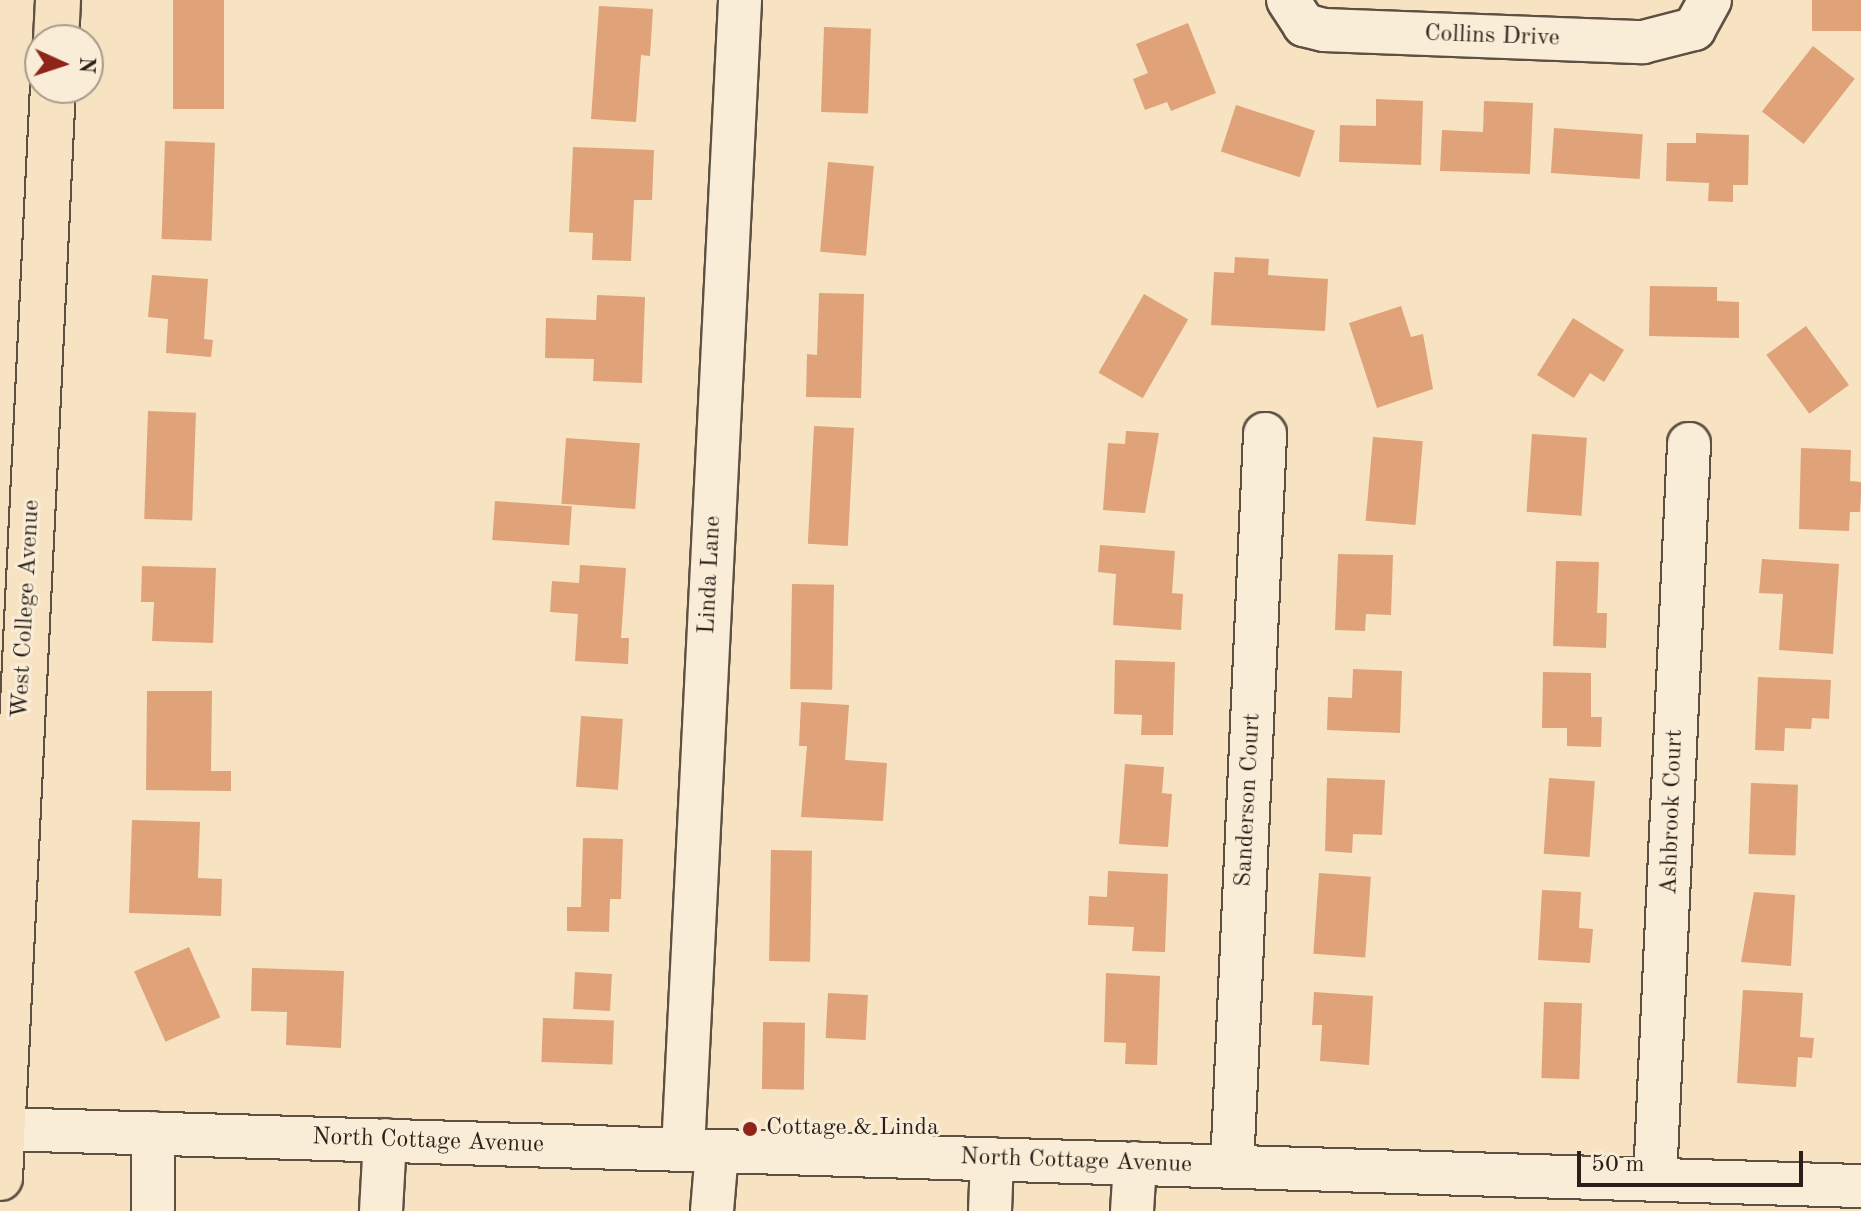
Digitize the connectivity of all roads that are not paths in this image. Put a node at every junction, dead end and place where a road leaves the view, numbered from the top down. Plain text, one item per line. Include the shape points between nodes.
1 (58, 0) edge
2 (740, 0) edge
3 (1290, 7) edge
4 (1702, 15) edge
5 (57, 24) edge
6 (52, 104) edge
7 (1265, 434) dead end
8 (1689, 444) dead end
9 (1, 1129) edge
10 (153, 1133) junction
11 (385, 1140) junction
12 (700, 1150) junction
13 (992, 1159) junction
14 (1135, 1163) junction
15 (1232, 1167) junction
16 (0, 1178) edge
17 (1655, 1179) junction
18 (1861, 1186) edge
19 (1551, 1194) edge
20 (153, 1211) edge
21 (381, 1211) edge
22 (712, 1211) edge
23 (990, 1211) edge
24 (1132, 1211) edge

1 - 5 main road
2 - 12 street, Linda Lane
3 - 4 street, Collins Drive via 1324,30 1643,42
6 - 9 main road, West College Avenue
7 - 15 street, Sanderson Court
8 - 17 street, Ashbrook Court
9 - 10 street, North Cottage Avenue
9 - 16 main road, West College Avenue
10 - 11 street, North Cottage Avenue
10 - 20 street
11 - 12 street, North Cottage Avenue
11 - 21 street
12 - 13 street, North Cottage Avenue
12 - 22 street, Linda Lane
13 - 14 street, North Cottage Avenue
13 - 23 street
14 - 15 street, North Cottage Avenue
14 - 24 street
15 - 19 street, North Cottage Avenue
17 - 18 street, North Cottage Avenue
17 - 19 street, North Cottage Avenue

